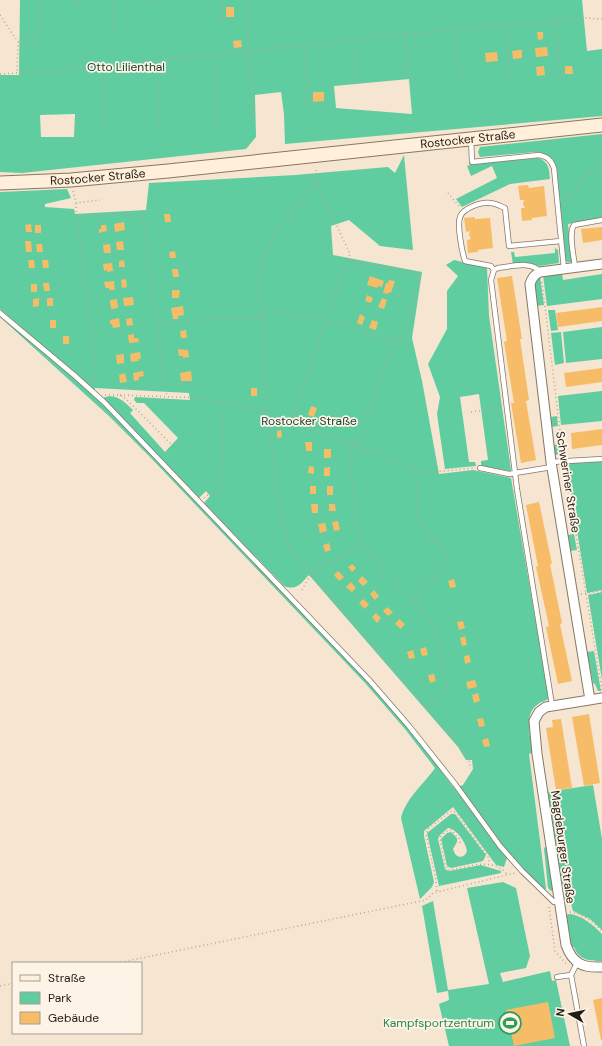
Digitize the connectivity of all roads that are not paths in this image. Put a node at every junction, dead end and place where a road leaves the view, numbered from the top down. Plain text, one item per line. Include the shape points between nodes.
1 (602, 124) edge
2 (471, 139) junction
3 (0, 183) edge
4 (602, 220) edge
5 (561, 241) junction
6 (602, 264) edge
7 (575, 267) junction
8 (564, 269) junction
9 (494, 270) junction
10 (540, 272) junction
11 (0, 313) edge
12 (602, 459) edge
13 (552, 465) junction
14 (480, 468) road end
15 (516, 474) junction
16 (602, 698) edge
17 (590, 700) junction
18 (552, 705) junction
19 (559, 902) junction
20 (577, 963) junction
21 (602, 967) edge
22 (571, 975) junction
23 (557, 977) dead end
24 (584, 1046) edge

1 - 2 street, Rostocker Straße
2 - 3 street, Rostocker Straße via 71,180
2 - 5 lane via 472,162 539,155 546,156 551,161 554,168
4 - 7 lane via 574,225 572,228
5 - 8 lane
5 - 9 lane via 509,246 505,208 489,203 468,207 459,218 461,247 465,261 488,265
6 - 7 street
7 - 8 street
8 - 10 street
9 - 10 lane via 525,265 535,267
9 - 15 lane via 491,280
10 - 13 street, Schweriner Straße via 534,275 530,284
11 - 19 lane via 99,398 375,686 455,784 500,846 554,902
12 - 13 lane via 564,460
13 - 15 lane
13 - 17 street, Schweriner Straße
14 - 15 lane
15 - 18 lane
16 - 17 street
17 - 18 street
18 - 19 street, Magdeburger Straße via 542,709 534,721
19 - 20 street, Magdeburger Straße via 566,945
20 - 21 street
20 - 22 lane
22 - 23 lane
22 - 24 lane

